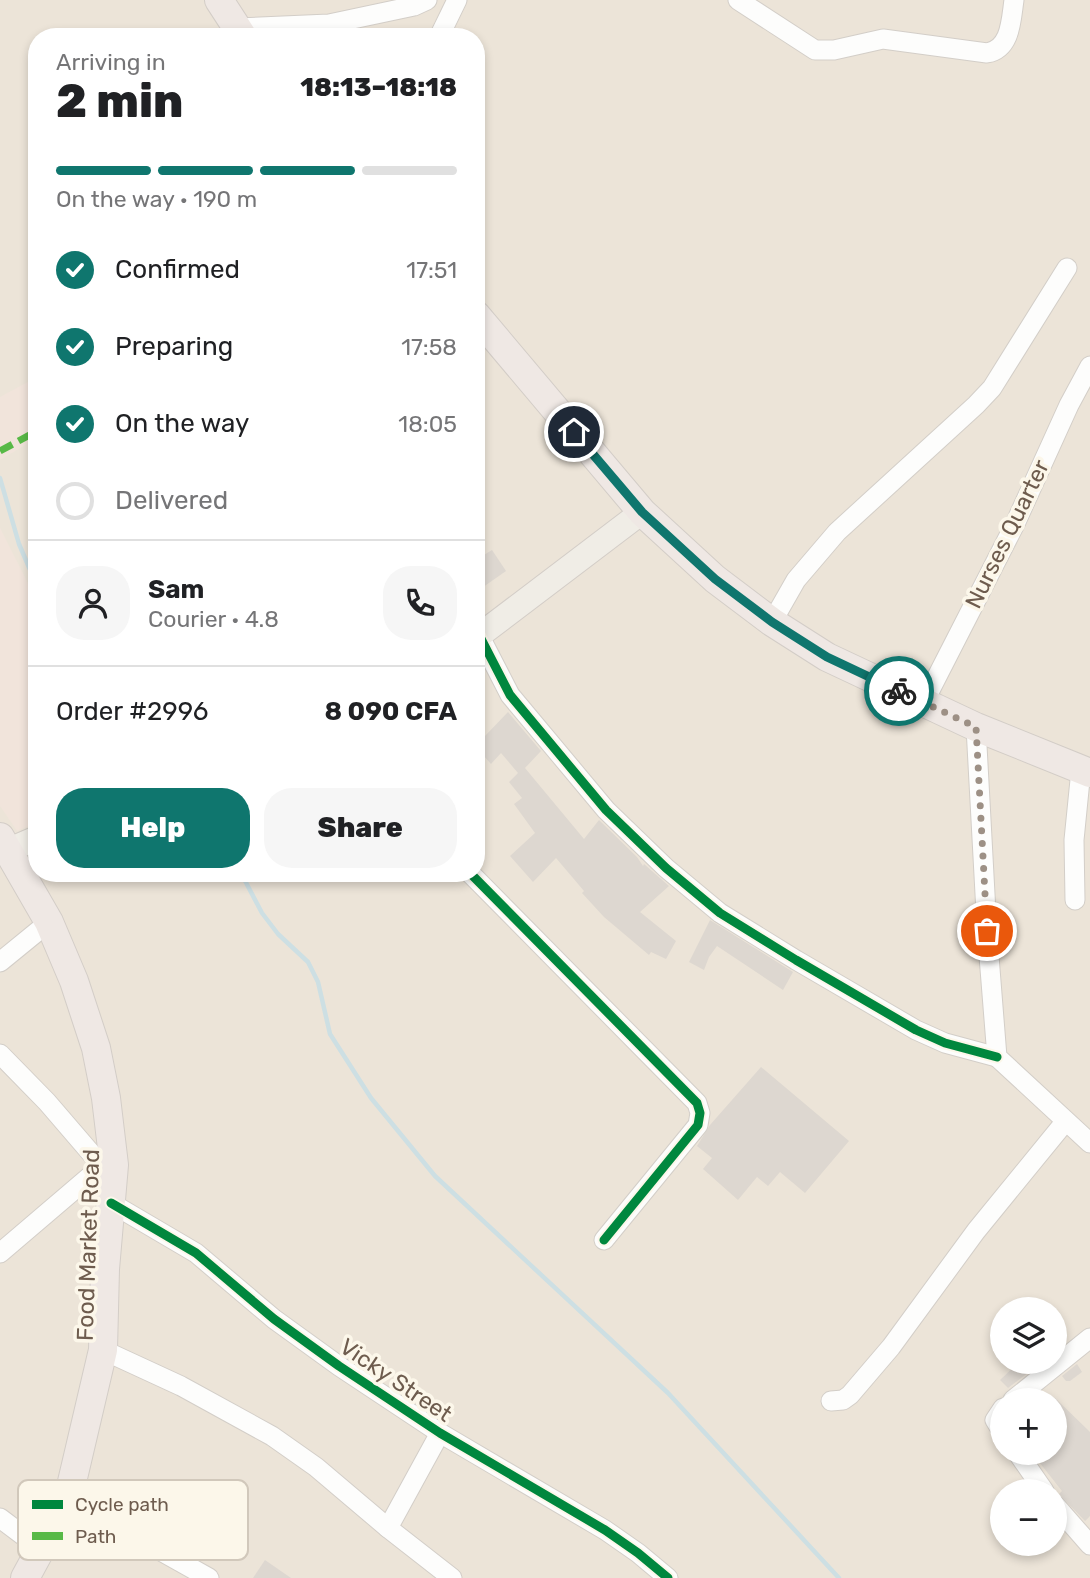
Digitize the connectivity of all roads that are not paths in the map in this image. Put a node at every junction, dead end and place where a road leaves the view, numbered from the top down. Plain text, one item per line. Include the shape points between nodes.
1 (219, 0) edge
2 (427, 0) edge
3 (457, 0) edge
4 (738, 0) edge
5 (1014, 0) edge
6 (237, 28) edge
7 (289, 28) edge
8 (443, 28) edge
9 (1067, 268) dead end
10 (485, 326) edge
11 (1090, 366) edge
12 (642, 512) junction
13 (772, 622) junction
14 (485, 628) edge
15 (485, 649) edge
16 (924, 702) junction
17 (976, 727) junction
18 (1085, 771) edge
19 (28, 840) edge
20 (5, 844) edge
21 (479, 882) edge
22 (1075, 900) dead end
23 (49, 922) junction
24 (0, 962) edge
25 (0, 1054) edge
26 (997, 1057) junction
27 (1065, 1122) junction
28 (1090, 1143) edge
29 (108, 1165) junction
30 (111, 1203) junction
31 (604, 1240) dead end
32 (0, 1252) edge
33 (1090, 1338) edge
34 (103, 1350) junction
35 (1028, 1388) edge
36 (831, 1401) dead end
37 (440, 1433) junction
38 (73, 1480) edge
39 (0, 1518) edge
40 (1067, 1519) edge
41 (388, 1528) junction
42 (18, 1532) edge
43 (1090, 1545) edge
44 (35, 1560) edge
45 (176, 1560) edge
46 (25, 1578) edge
47 (209, 1578) edge
48 (452, 1578) edge
49 (668, 1578) edge

1 - 6 highway
2 - 7 street via 329,24
3 - 8 street
4 - 5 street via 814,50 884,39 987,53 1003,45
9 - 13 street via 992,388 836,532 796,580
10 - 12 highway
11 - 16 street, Nurses Quarter
12 - 13 highway via 715,579
12 - 14 main road
13 - 16 highway via 827,657
15 - 26 street via 510,695 606,810 720,913 916,1030
16 - 17 highway
17 - 18 highway
17 - 26 street
18 - 22 street via 1074,840
19 - 20 main road
20 - 23 highway, Food Market Road
21 - 31 street via 697,1103 698,1125
23 - 24 street
23 - 29 highway, Food Market Road via 96,1048 106,1098
25 - 29 street
26 - 27 street
27 - 28 street
27 - 36 street via 976,1231 891,1347 850,1395
29 - 30 highway, Food Market Road
29 - 32 street
30 - 34 highway, Food Market Road
30 - 37 street, Vicky Street via 196,1253 274,1319
33 - 35 street
34 - 38 highway, Food Market Road
34 - 41 street via 272,1436
37 - 41 street
37 - 49 street, Vicky Street via 605,1530
39 - 42 street
40 - 43 street
41 - 48 street
44 - 46 highway, Food Market Road
45 - 47 street

